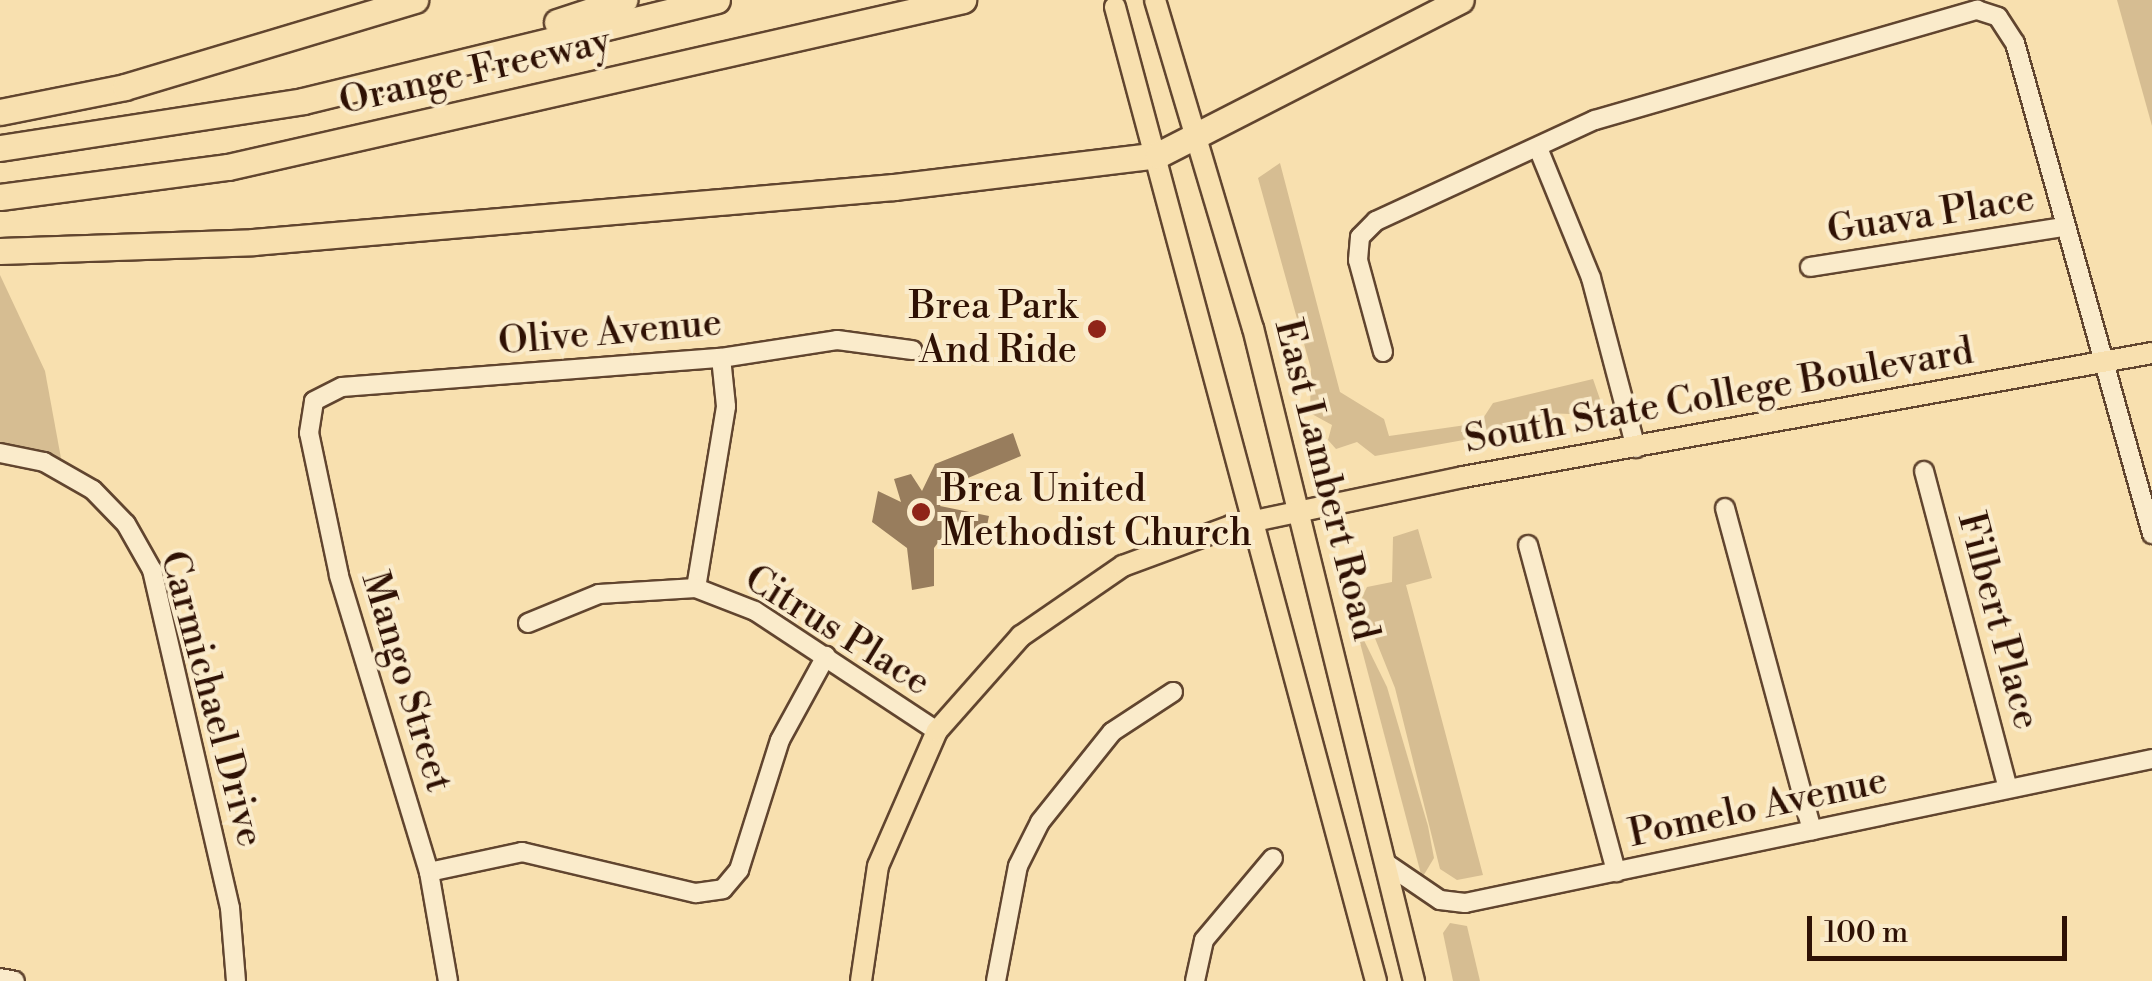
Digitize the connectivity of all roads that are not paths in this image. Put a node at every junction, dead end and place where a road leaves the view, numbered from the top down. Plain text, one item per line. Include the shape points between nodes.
1 (415, 0) edge
2 (624, 0) edge
3 (716, 0) edge
4 (964, 0) edge
5 (1155, 0) edge
6 (1461, 0) edge
7 (1116, 7) dead end
8 (406, 72) junction
9 (0, 112) edge
10 (1199, 138) junction
11 (0, 148) edge
12 (1538, 148) junction
13 (1158, 155) junction
14 (0, 197) edge
15 (2063, 227) junction
16 (0, 251) edge
17 (1810, 267) dead end
18 (912, 350) dead end
19 (1383, 352) dead end
20 (2152, 353) edge
21 (722, 358) junction
22 (2099, 362) junction
23 (314, 401) joint
24 (1636, 448) junction
25 (0, 452) edge
26 (1924, 471) dead end
27 (1725, 508) dead end
28 (1299, 512) junction
29 (1259, 521) junction
30 (2152, 534) edge
31 (1528, 545) dead end
32 (696, 588) junction
33 (528, 623) dead end
34 (826, 656) junction
35 (1173, 692) dead end
36 (938, 732) junction
37 (2152, 758) edge
38 (2008, 788) junction
39 (1812, 830) junction
40 (1273, 858) dead end
41 (1386, 864) junction
42 (429, 872) junction
43 (1616, 872) junction
44 (0, 978) edge
45 (15, 981) edge
46 (236, 981) edge
47 (448, 981) edge
48 (860, 981) edge
49 (996, 981) edge
50 (1195, 981) edge
51 (1376, 981) edge
52 (1414, 981) edge

1 - 9 highway via 125,87
2 - 8 highway
3 - 8 highway, Orange Freeway
4 - 14 highway, Orange Freeway via 228,167
5 - 10 main road, East Lambert Road
6 - 10 highway
7 - 13 main road, East Lambert Road
8 - 11 highway, Orange Freeway via 303,100
10 - 13 highway
10 - 28 main road, East Lambert Road
12 - 15 street via 1657,100 1977,10 1998,17 2015,43
12 - 19 street via 1376,221 1360,237 1358,260
12 - 24 street via 1591,278
13 - 16 highway via 894,187 272,240
13 - 29 main road, East Lambert Road
15 - 17 street, Guava Place
15 - 22 street
18 - 21 street, Olive Avenue via 837,340
20 - 22 main road, South State College Boulevard
21 - 23 street, Olive Avenue via 342,388
21 - 32 street via 726,406
22 - 24 main road, South State College Boulevard
22 - 30 street
23 - 42 street, Mango Street via 308,433 339,574
24 - 28 main road, South State College Boulevard
25 - 46 street, Carmichael Drive via 44,462 93,490 126,524 152,570 230,908
26 - 38 street, Filbert Place
27 - 39 street
28 - 29 main road, South State College Boulevard
28 - 41 main road, East Lambert Road
29 - 36 main road, South State College Boulevard via 1175,545 1069,598 986,670
29 - 51 main road, East Lambert Road
31 - 43 street
32 - 33 street, Citrus Place via 600,594
32 - 34 street, Citrus Place via 755,611
34 - 36 street, Citrus Place
34 - 42 street via 780,740 739,870 724,890 696,893 522,852
35 - 49 street via 1112,732 1040,822 1018,866
36 - 48 main road, South State College Boulevard via 878,866
37 - 38 street, Pomelo Avenue
38 - 39 street, Pomelo Avenue
39 - 43 street, Pomelo Avenue
40 - 50 street via 1204,940
41 - 43 street, Pomelo Avenue via 1440,900 1465,903
41 - 52 main road, East Lambert Road
42 - 47 street, Mango Street
44 - 45 street

